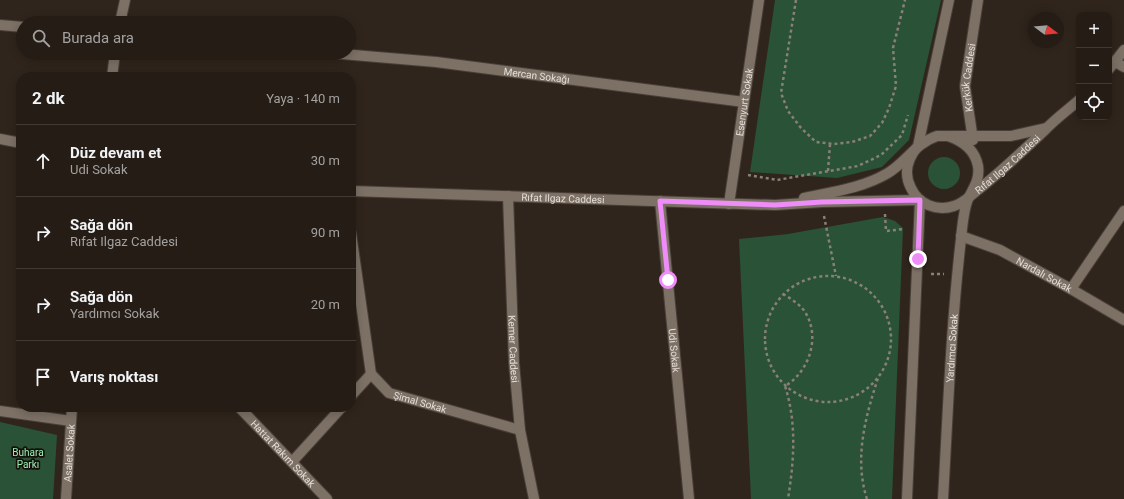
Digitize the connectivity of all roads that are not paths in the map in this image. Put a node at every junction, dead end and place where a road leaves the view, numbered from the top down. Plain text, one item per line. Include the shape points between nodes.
1 (125, 0) edge
2 (759, 0) edge
3 (949, 0) edge
4 (978, 0) edge
5 (122, 16) edge
6 (0, 25) edge
7 (16, 26) edge
8 (1124, 50) edge
9 (356, 55) edge
10 (114, 60) edge
11 (1116, 66) edge
12 (113, 72) edge
13 (744, 102) junction
14 (1076, 103) edge
15 (1046, 128) junction
16 (972, 135) junction
17 (948, 136) junction
18 (0, 139) edge
19 (16, 142) edge
20 (918, 146) junction
21 (975, 156) junction
22 (356, 191) edge
23 (508, 196) junction
24 (968, 198) junction
25 (920, 200) junction
26 (660, 201) junction
27 (729, 204) junction
28 (775, 205) junction
29 (1124, 211) edge
30 (961, 236) junction
31 (356, 268) edge
32 (1071, 289) junction
33 (1124, 320) edge
34 (371, 374) junction
35 (356, 390) edge
36 (0, 411) edge
37 (72, 412) edge
38 (244, 412) edge
39 (337, 412) edge
40 (71, 421) junction
41 (520, 430) junction
42 (292, 462) junction
43 (66, 499) edge
44 (327, 499) edge
45 (534, 499) edge
46 (689, 499) edge
47 (907, 499) edge
48 (943, 499) edge

1 - 5 street
2 - 13 street, Esenyurt Sokak
3 - 20 street
4 - 16 street, Kerkük Caddesi via 965,86
6 - 7 street
8 - 11 street
9 - 13 street, Mercan Sokağı via 436,62
10 - 12 street
13 - 27 street, Esenyurt Sokak
14 - 15 street, Rıfat Ilgaz Caddesi
15 - 16 street, Rıfat Ilgaz Caddesi via 1011,136
15 - 24 street, Rıfat Ilgaz Caddesi via 1015,160
16 - 17 street, Rıfat Ilgaz Caddesi
16 - 21 street, Kerkük Caddesi
17 - 20 street, Rıfat Ilgaz Caddesi via 937,136
17 - 21 street via 959,140
18 - 19 street
20 - 25 street via 911,154 906,173 913,192
20 - 28 street, Rıfat Ilgaz Caddesi via 882,176 848,188
21 - 24 street, Rıfat Ilgaz Caddesi via 978,178 975,189
22 - 23 street, Rıfat Ilgaz Caddesi
23 - 26 street, Rıfat Ilgaz Caddesi
23 - 41 street, Kemer Caddesi via 514,363
24 - 25 street, Rıfat Ilgaz Caddesi via 948,208 933,207
24 - 30 street, Yardımcı Sokak
25 - 28 street, Rıfat Ilgaz Caddesi
25 - 47 street
26 - 27 street, Rıfat Ilgaz Caddesi
26 - 46 street, Udi Sokak
27 - 28 street, Rıfat Ilgaz Caddesi
29 - 32 street
30 - 32 street, Nardalı Sokak via 1000,250
30 - 48 street, Yardımcı Sokak
31 - 34 street
32 - 33 street, Nardalı Sokak
34 - 35 street
34 - 41 street, Şimal Sokak via 389,393
36 - 40 street
37 - 40 street, Asalet Sokak
38 - 42 street, Hattat Rakım Sokak
39 - 42 street
40 - 43 street, Asalet Sokak
41 - 45 street, Kemer Caddesi
42 - 44 street, Hattat Rakım Sokak

